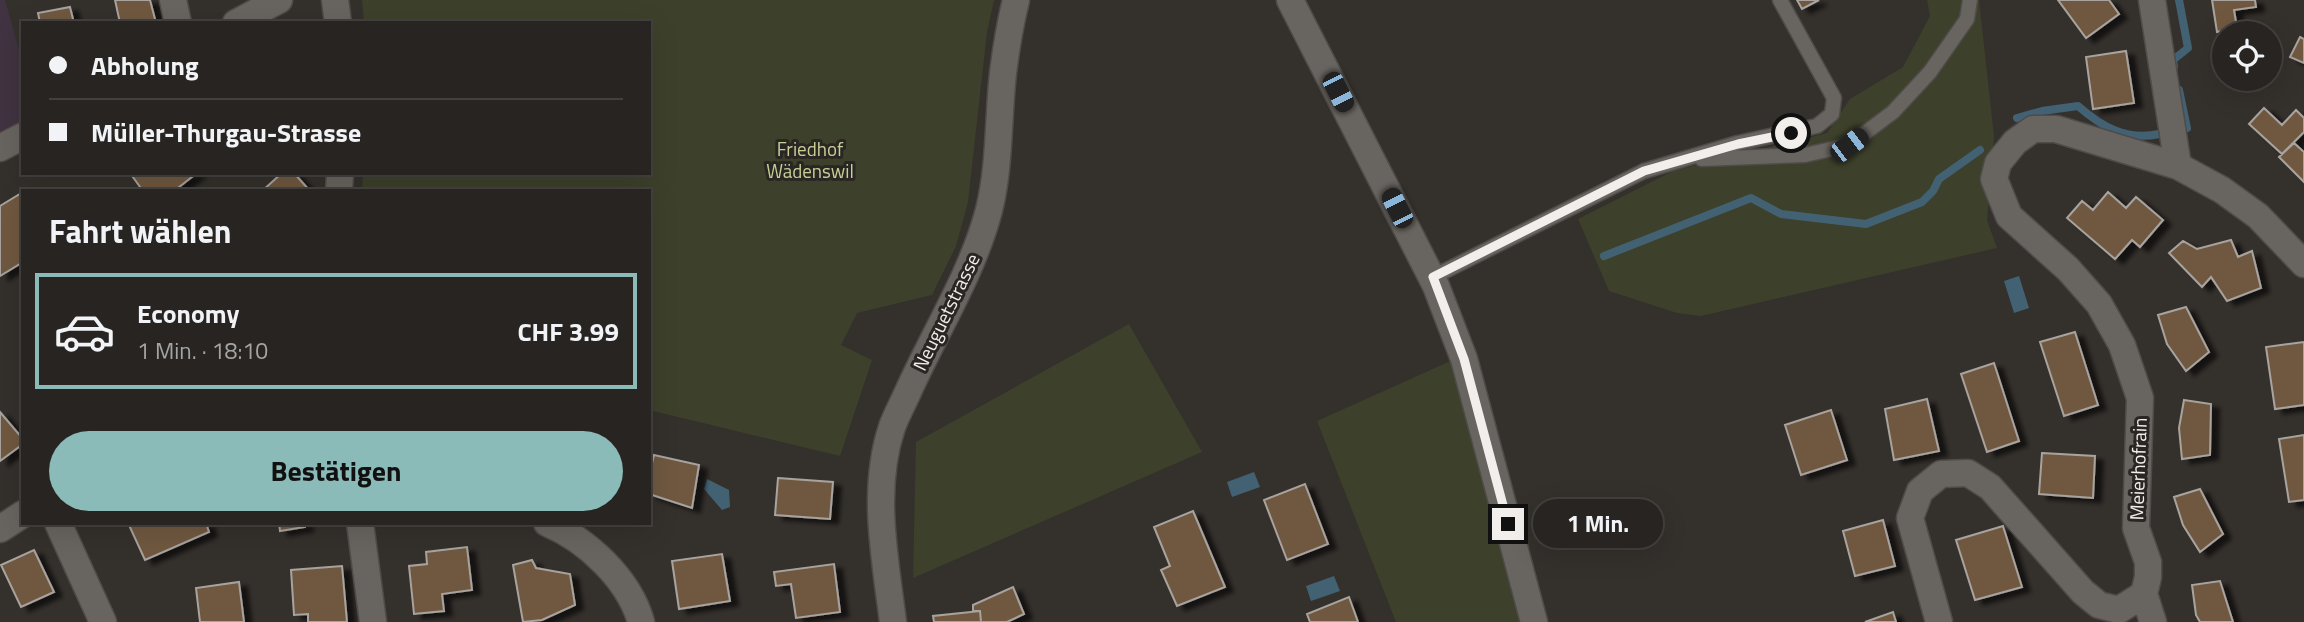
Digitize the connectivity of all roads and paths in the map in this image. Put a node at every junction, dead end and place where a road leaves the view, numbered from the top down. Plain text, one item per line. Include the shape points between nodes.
1 (173, 0) edge
2 (279, 0) edge
3 (335, 0) edge
4 (1016, 0) edge
5 (1290, 0) edge
6 (1780, 0) edge
7 (1970, 0) edge
8 (2152, 0) edge
9 (178, 21) edge
10 (240, 21) edge
11 (338, 21) edge
12 (21, 136) edge
13 (0, 148) edge
14 (1679, 159) junction
15 (2178, 166) junction
16 (2304, 264) edge
17 (1433, 277) junction
18 (21, 515) edge
19 (59, 525) edge
20 (364, 525) edge
21 (551, 525) edge
22 (0, 529) edge
23 (2144, 594) junction
24 (103, 622) edge
25 (373, 622) edge
26 (641, 622) edge
27 (892, 622) edge
28 (1534, 622) edge
29 (1940, 622) edge
30 (2153, 622) edge

1 - 9 street
2 - 10 street
3 - 11 street
4 - 27 street, Neuguetstrasse via 1003,72 989,208 970,263 892,428 883,474 881,521
5 - 17 street
6 - 14 lane via 1833,98 1832,114 1817,126
7 - 14 lane via 1967,19 1930,72 1893,112 1849,145 1805,155
8 - 15 street
12 - 13 street
14 - 17 lane via 1644,171
15 - 16 street, Meierhofrain via 2258,216
15 - 23 street, Meierhofrain via 2056,129 2033,129 1998,163 1994,179 2009,216 2099,304 2122,345 2140,398 2136,528 2148,562
17 - 28 street via 1464,359
18 - 22 street
19 - 24 street
20 - 25 street
21 - 26 street via 601,560 638,610
23 - 29 street via 2119,610 2099,605 1990,487 1968,473 1941,474 1920,491 1910,519
23 - 30 street

